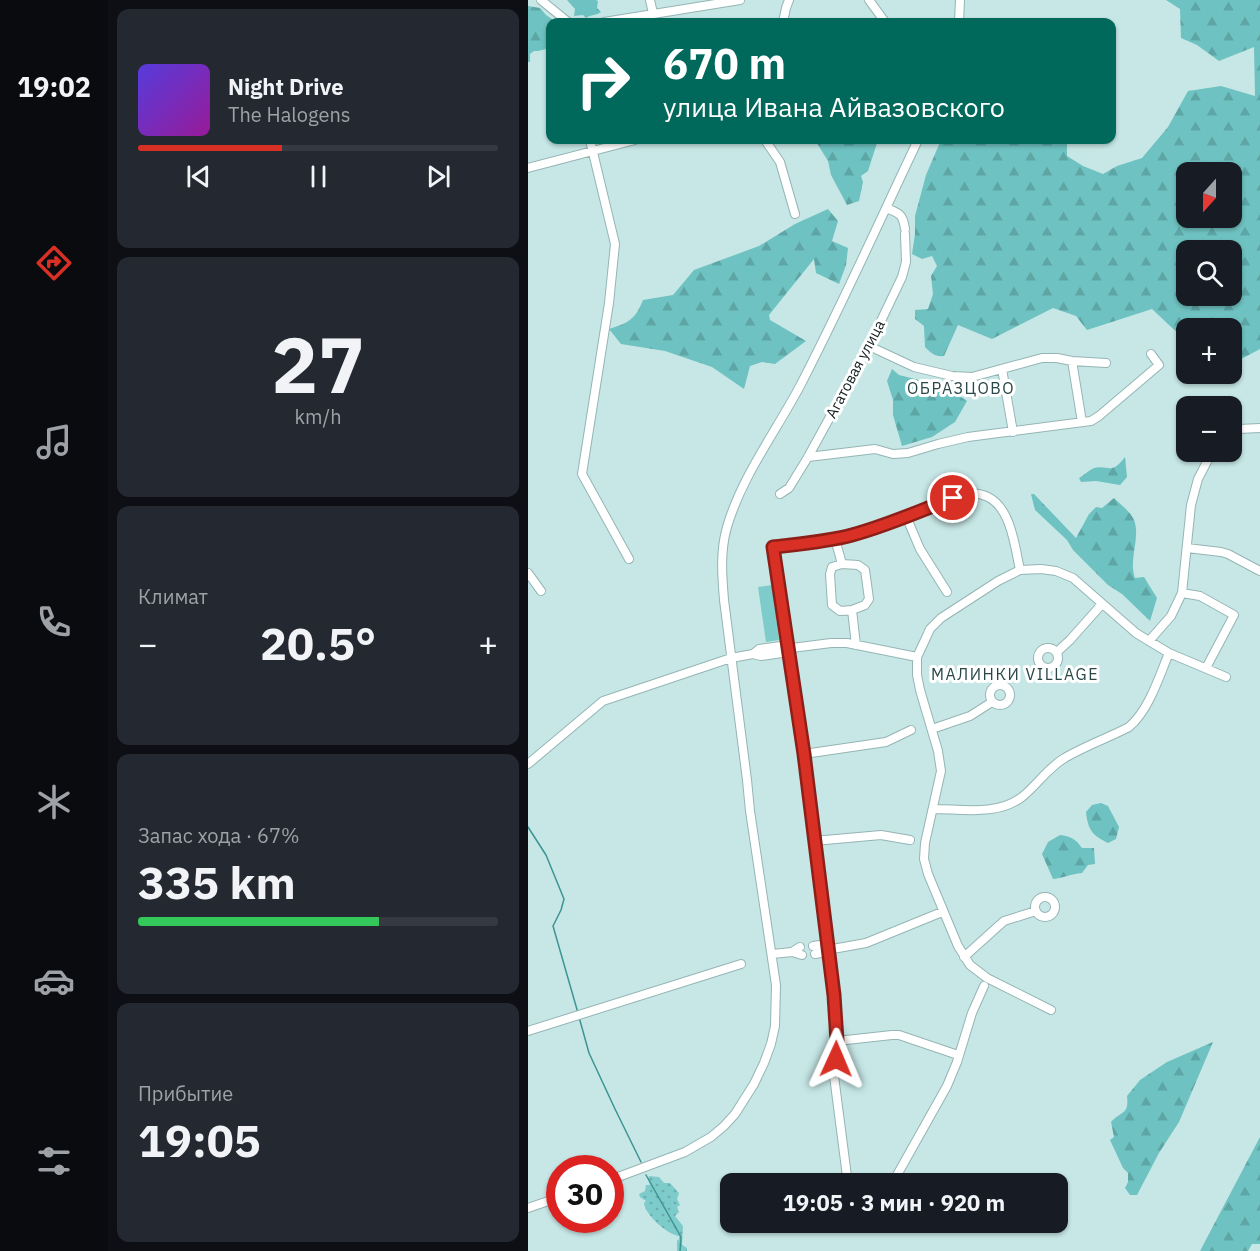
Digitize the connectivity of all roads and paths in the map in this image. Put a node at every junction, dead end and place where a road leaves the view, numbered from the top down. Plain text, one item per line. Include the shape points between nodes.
1 (541, 0) edge
2 (650, 0) edge
3 (740, 0) edge
4 (789, 0) edge
5 (869, 0) edge
6 (960, 0) edge
7 (563, 18) edge
8 (654, 18) edge
9 (659, 18) edge
10 (784, 18) edge
11 (882, 18) edge
12 (959, 18) edge
13 (591, 144) edge
14 (619, 144) edge
15 (768, 144) edge
16 (916, 144) edge
17 (592, 151) junction
18 (528, 168) edge
19 (886, 208) junction
20 (795, 214) dead end
21 (869, 346) junction
22 (1151, 354) dead end
23 (1072, 362) junction
24 (1106, 363) dead end
25 (1002, 369) junction
26 (1082, 422) junction
27 (1260, 428) edge
28 (1242, 429) edge
29 (1013, 432) junction
30 (808, 457) junction
31 (1207, 462) edge
32 (780, 494) dead end
33 (906, 516) junction
34 (835, 539) junction
35 (1187, 548) junction
36 (629, 559) dead end
37 (842, 564) junction
38 (1020, 570) junction
39 (1260, 571) edge
40 (528, 573) edge
41 (541, 591) dead end
42 (947, 592) dead end
43 (1182, 593) junction
44 (1102, 604) junction
45 (852, 610) junction
46 (1149, 641) junction
47 (856, 645) junction
48 (786, 649) junction
49 (1057, 652) dead end
50 (1169, 653) junction
51 (917, 657) junction
52 (731, 658) junction
53 (1206, 668) junction
54 (1227, 677) dead end
55 (992, 702) dead end
56 (932, 729) junction
57 (911, 730) dead end
58 (804, 754) junction
59 (528, 764) edge
60 (933, 809) junction
61 (910, 840) dead end
62 (814, 842) junction
63 (1035, 911) dead end
64 (942, 912) junction
65 (827, 949) junction
66 (814, 950) dead end
67 (801, 951) dead end
68 (772, 954) junction
69 (964, 957) junction
70 (741, 964) dead end
71 (984, 986) dead end
72 (1052, 1010) dead end
73 (528, 1031) edge
74 (837, 1041) junction
75 (958, 1055) junction
76 (847, 1173) edge
77 (898, 1173) edge
78 (624, 1175) edge
79 (546, 1202) edge
80 (528, 1208) edge

1 - 7 street
2 - 8 street
3 - 9 street
4 - 10 street
5 - 11 street
6 - 12 street
13 - 17 street
14 - 17 street
15 - 20 street via 780,162
16 - 19 street
17 - 18 street
17 - 36 street via 615,244 582,474
19 - 21 street, Агатовая улица via 902,217 906,262
19 - 52 street via 799,387 738,496 726,529 722,572
21 - 25 street via 914,367 952,376 972,377
21 - 30 street, Агатовая улица
22 - 26 street via 1159,365 1099,416
23 - 24 street
23 - 25 street via 1042,358
23 - 26 street
25 - 29 street
26 - 29 street
27 - 28 street
29 - 30 street via 968,437 908,453 876,449
30 - 32 street, Агатовая улица via 789,488
31 - 35 street via 1193,496
33 - 34 street
33 - 38 street via 966,493 989,497 1003,509 1009,523
33 - 42 street via 920,549
34 - 37 street
34 - 48 street via 773,547
35 - 39 street via 1228,554
35 - 43 street
37 - 45 street via 832,567 830,574 832,605 840,611
37 - 45 street via 866,570 869,598 865,605
38 - 44 street via 1041,568 1073,578
38 - 51 street via 941,618 930,629
40 - 41 street
43 - 46 street via 1171,616
43 - 53 street via 1200,596 1234,615
44 - 46 street
44 - 49 street
45 - 47 street
46 - 50 street
47 - 48 street via 831,643
47 - 51 street
48 - 52 street via 771,655
48 - 58 street
50 - 53 street
50 - 60 street via 1144,710 1129,727 1064,758 1008,805 993,810
51 - 56 street via 920,690
52 - 59 street via 603,701
52 - 68 street
53 - 54 street
55 - 56 street via 970,716
56 - 60 street via 941,771
57 - 58 street via 879,744
58 - 62 street
60 - 64 street via 924,859
61 - 62 street via 881,835
62 - 65 street
63 - 69 street via 1004,921
64 - 65 street via 866,943
64 - 69 street
65 - 66 street
65 - 74 street
67 - 68 street
68 - 78 street via 777,1009 773,1035 759,1074 735,1114 698,1146
69 - 72 street via 987,978
70 - 73 street
71 - 75 street
74 - 75 street via 899,1035
74 - 76 street via 834,1076
75 - 77 street via 947,1086
79 - 80 street

